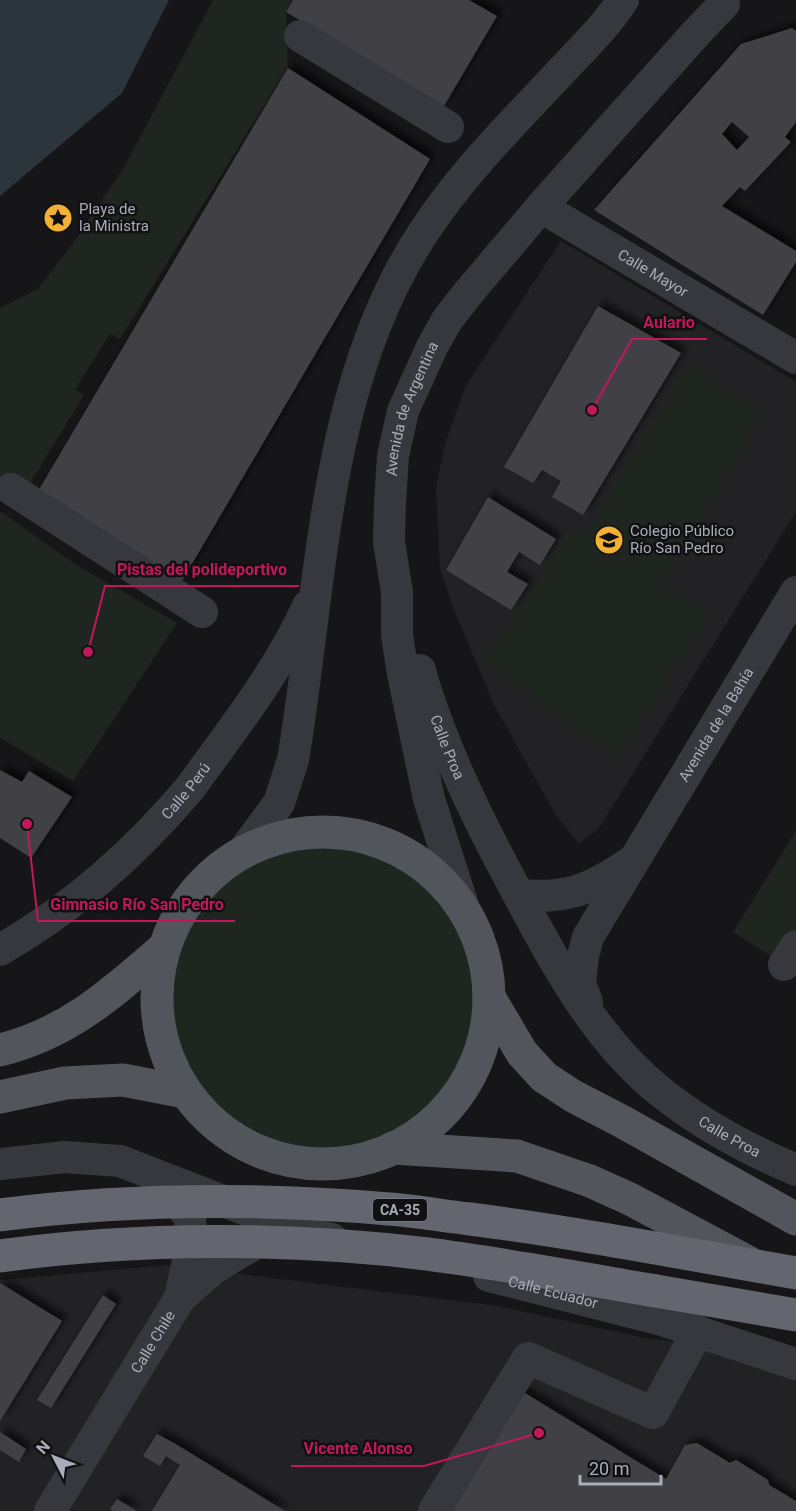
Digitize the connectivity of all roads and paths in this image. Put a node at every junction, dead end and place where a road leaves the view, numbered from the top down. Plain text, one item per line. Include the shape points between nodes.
1 (623, 0) edge
2 (693, 0) edge
3 (734, 2) edge
4 (300, 36) dead end
5 (448, 127) dead end
6 (541, 207) junction
7 (796, 358) edge
8 (11, 489) dead end
9 (318, 584) junction
10 (397, 592) junction
11 (796, 592) edge
12 (202, 612) dead end
13 (242, 853) junction
14 (636, 858) junction
15 (519, 895) junction
16 (465, 912) junction
17 (164, 948) junction
18 (0, 950) edge
19 (489, 997) junction
20 (593, 1020) junction
21 (0, 1050) edge
22 (185, 1092) junction
23 (0, 1096) edge
24 (393, 1148) junction
25 (0, 1164) edge
26 (796, 1170) edge
27 (159, 1176) junction
28 (0, 1215) edge
29 (796, 1219) edge
30 (306, 1233) junction
31 (0, 1256) edge
32 (796, 1273) edge
33 (796, 1287) edge
34 (180, 1298) junction
35 (796, 1315) edge
36 (698, 1331) junction
37 (796, 1365) edge
38 (50, 1511) edge
39 (434, 1511) edge

1 - 9 street via 599,31 469,170 399,273 378,314 349,411
2 - 3 street via 708,4
3 - 6 street, Avenida de Argentina via 697,32
4 - 5 street
6 - 7 street, Calle Mayor
6 - 10 street, Avenida de Argentina via 447,320 403,411 393,456 390,502 389,542
8 - 12 street
9 - 13 street via 293,760 279,804
9 - 18 street, Calle Perú via 274,669 175,806 109,872 50,919
10 - 15 street, Calle Proa via 441,733 474,811
10 - 16 street, Avenida de Argentina via 397,635 403,674 429,799
11 - 14 street, Avenida de la Bahía
13 - 16 main road via 294,835 330,832 365,837 399,850 422,865 443,883
13 - 17 main road via 208,878 194,894
14 - 15 street via 587,889 543,897
14 - 20 street, Calle Proa via 588,937 580,983
15 - 20 street, Calle Proa
16 - 19 main road via 480,944
17 - 21 main road via 110,995 64,1026
17 - 22 main road via 157,985 158,1022 168,1059
19 - 24 main road via 485,1034 463,1087 425,1129
19 - 29 main road via 522,1053 544,1077
20 - 26 street, Calle Proa via 662,1094 764,1157
22 - 23 main road via 123,1080 65,1083
22 - 24 main road via 222,1131 271,1156 301,1163 332,1164 364,1159
24 - 33 main road via 486,1152 517,1156 558,1169 630,1199
25 - 27 street via 66,1157 120,1161
27 - 30 street
27 - 34 street via 190,1218 192,1242
28 - 32 highway, CA-35, bridge via 110,1204 180,1202 391,1209 531,1227
30 - 34 street, Calle Chile via 259,1240 214,1268
30 - 36 street, Calle Ecuador via 605,1304
31 - 35 highway, bridge via 146,1244 287,1243 346,1247 525,1268
34 - 38 street, Calle Chile
36 - 37 street, Calle Ecuador
36 - 39 street via 653,1413 528,1358

